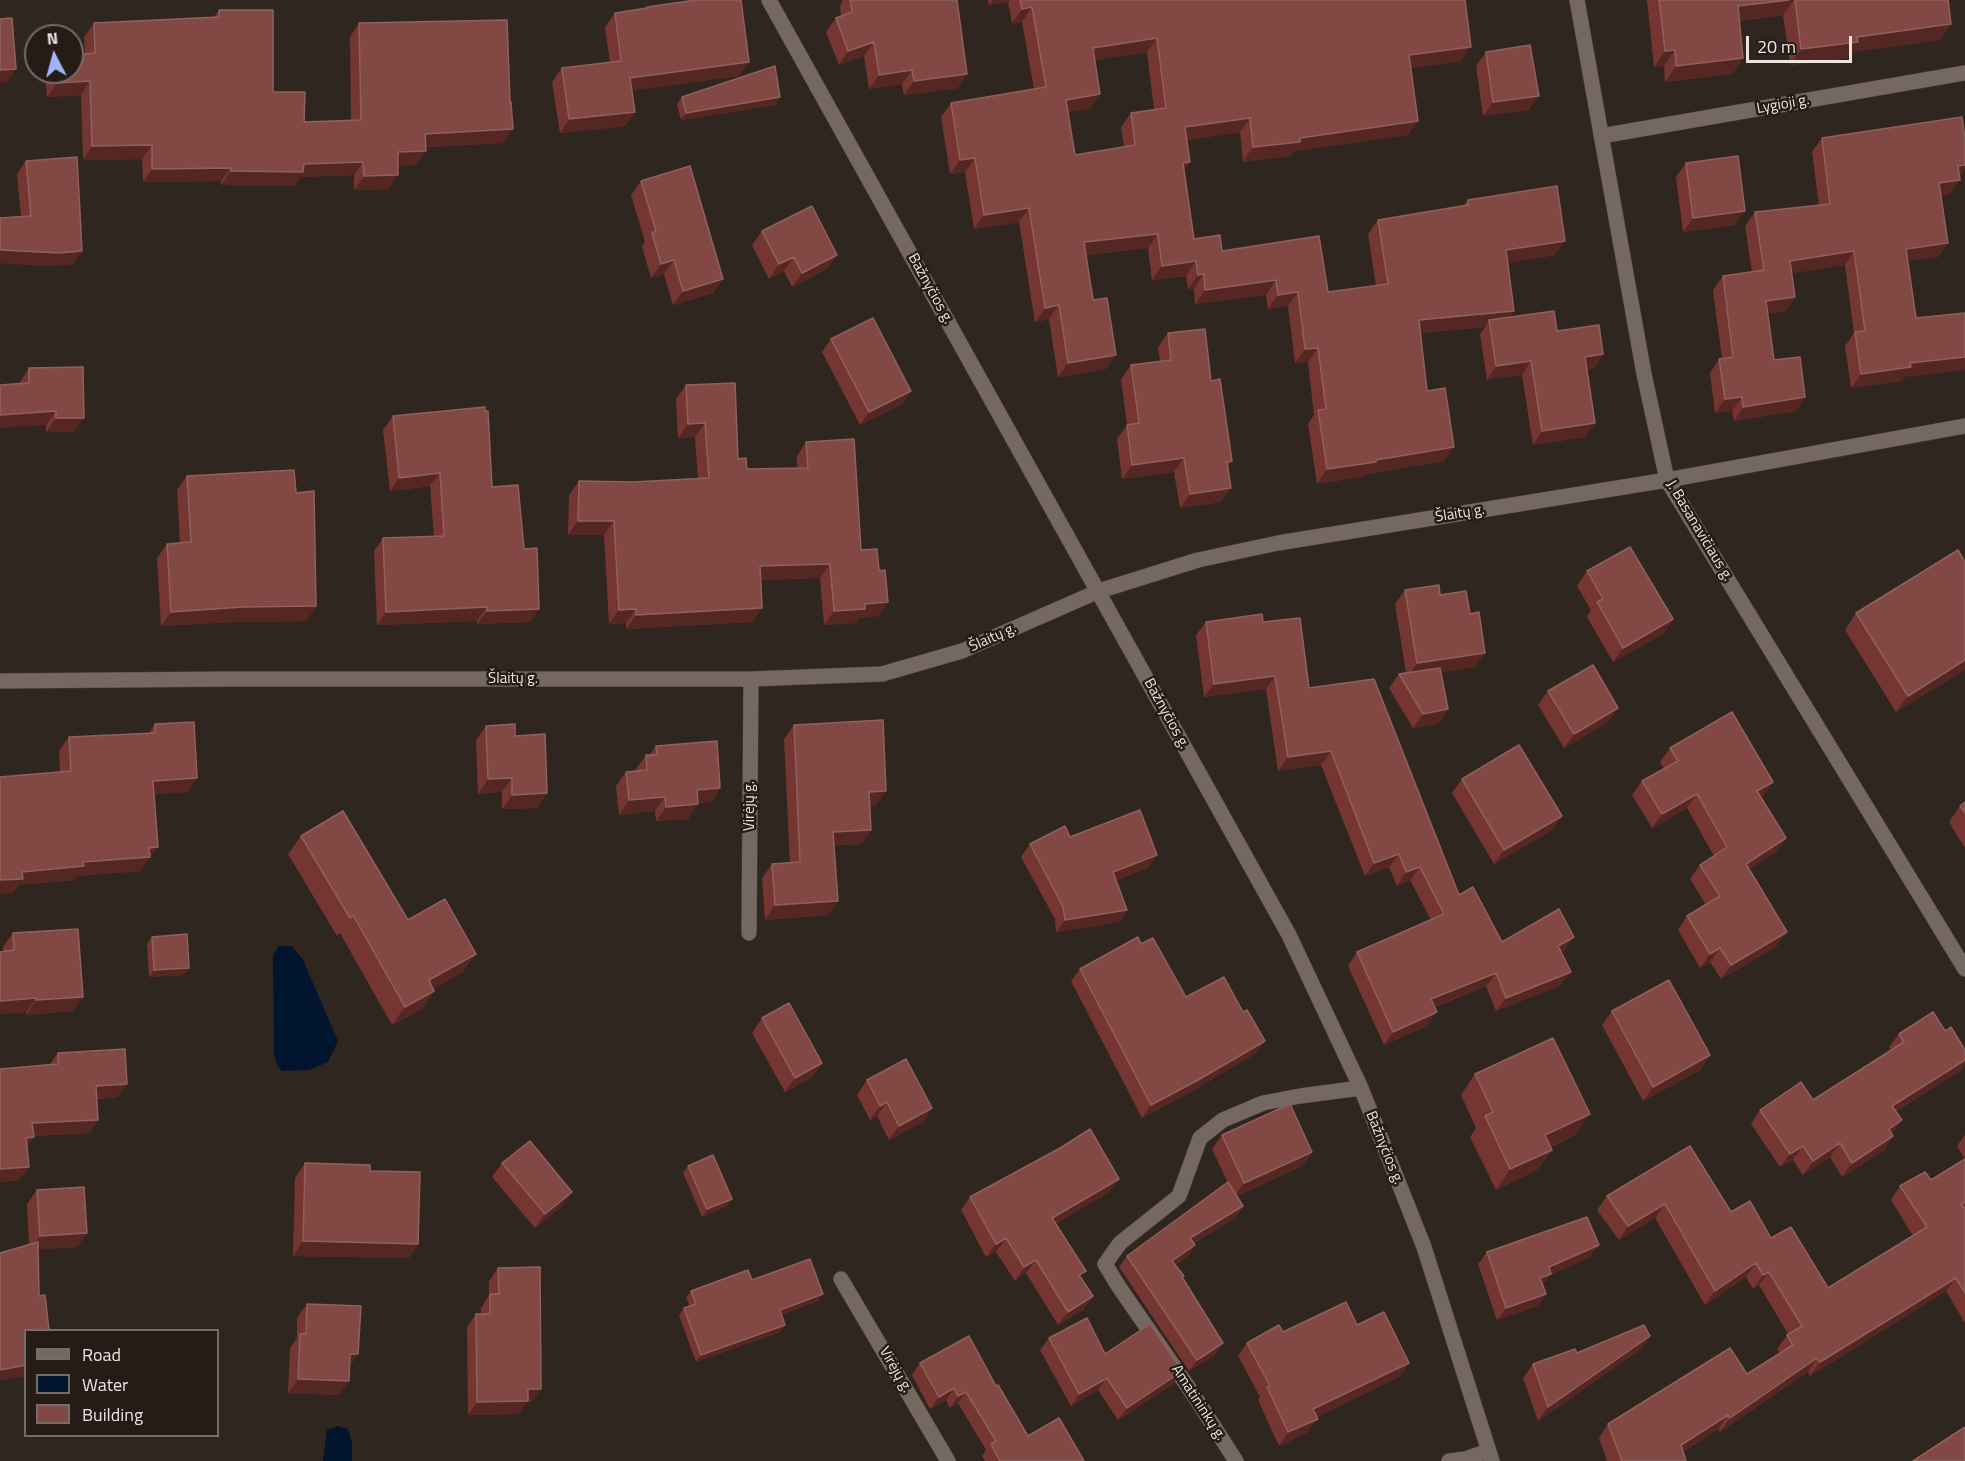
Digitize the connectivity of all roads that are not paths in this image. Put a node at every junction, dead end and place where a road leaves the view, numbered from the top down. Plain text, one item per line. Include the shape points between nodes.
1 (769, 0) edge
2 (1576, 0) edge
3 (1965, 73) edge
4 (1601, 136) junction
5 (1965, 426) edge
6 (1667, 480) junction
7 (1099, 591) junction
8 (751, 679) junction
9 (0, 681) edge
10 (749, 933) dead end
11 (1965, 969) edge
12 (1361, 1088) junction
13 (841, 1279) dead end
14 (1490, 1456) edge
15 (948, 1461) edge
16 (1236, 1461) edge
17 (1449, 1461) edge

1 - 7 street, Bažnyčios g.
2 - 4 street, J. Basanavičiaus g.
3 - 4 street, Lygioji g.
4 - 6 street, J. Basanavičiaus g.
5 - 6 street, Šlaitų g.
6 - 7 street, Šlaitų g. via 1278,543 1198,560
6 - 11 street, J. Basanavičiaus g.
7 - 8 street, Šlaitų g. via 962,651 882,674
7 - 12 street, Bažnyčios g. via 1289,935
8 - 9 street, Šlaitų g.
8 - 10 street, Virėjų g.
12 - 14 street, Bažnyčios g. via 1424,1247
12 - 16 street, Amatininkų g. via 1263,1103 1223,1120 1200,1138 1179,1196 1120,1243 1105,1264
13 - 15 street, Virėjų g.
14 - 17 street

